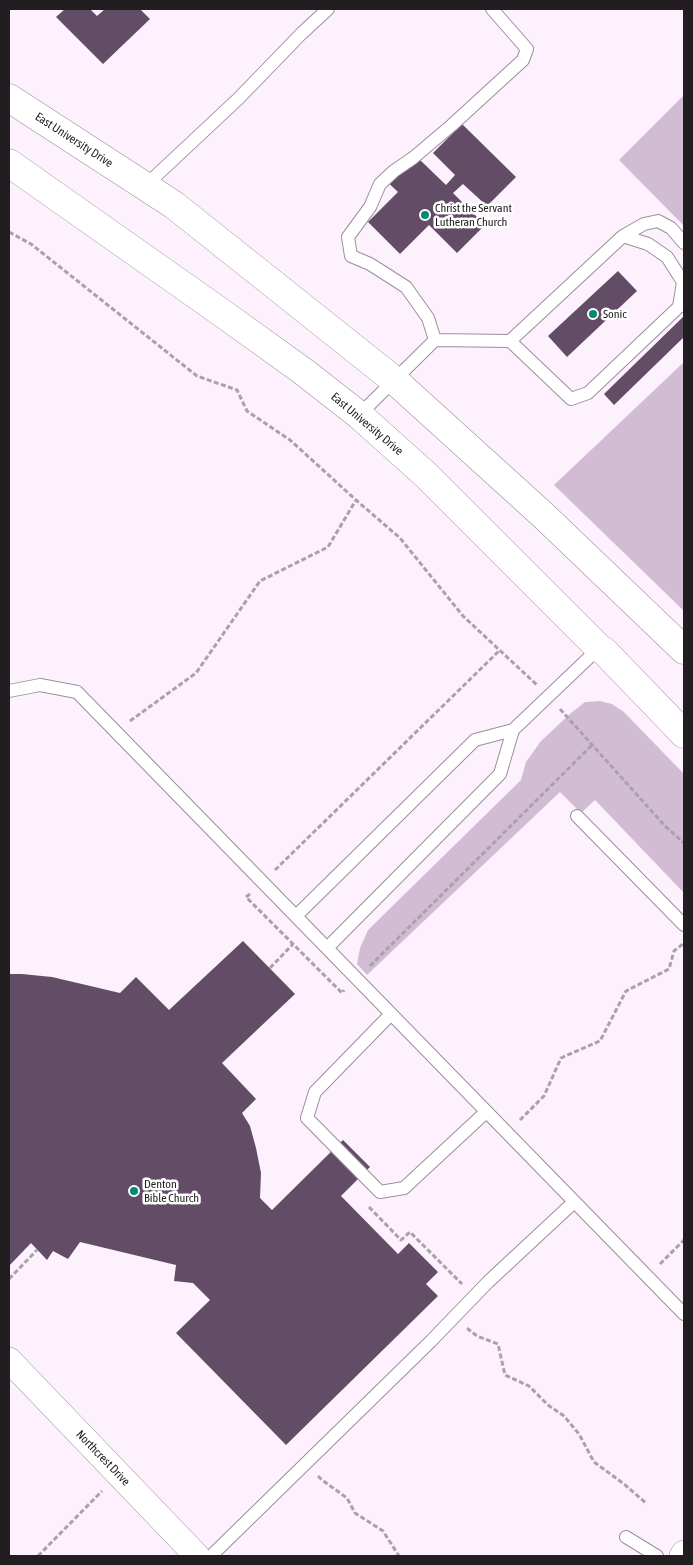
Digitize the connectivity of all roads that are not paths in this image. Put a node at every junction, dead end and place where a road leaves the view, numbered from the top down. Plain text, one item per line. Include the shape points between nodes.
1 (328, 9) edge
2 (492, 9) edge
3 (9, 98) edge
4 (9, 163) edge
5 (145, 186) junction
6 (623, 236) junction
7 (684, 243) edge
8 (682, 304) edge
9 (435, 340) junction
10 (510, 341) junction
11 (394, 380) junction
12 (359, 415) junction
13 (599, 648) junction
14 (684, 650) edge
15 (9, 691) edge
16 (513, 730) junction
17 (684, 734) edge
18 (577, 816) dead end
19 (296, 916) junction
20 (684, 925) edge
21 (327, 948) junction
22 (391, 1014) junction
23 (486, 1112) junction
24 (574, 1202) junction
25 (684, 1314) edge
26 (9, 1360) edge
27 (626, 1537) dead end
28 (197, 1556) edge
29 (211, 1556) edge
30 (658, 1556) edge

1 - 5 lane
2 - 9 lane via 527,49 523,60 452,125 380,184 370,207 348,237 351,256 406,287 428,318
3 - 5 main road, East University Drive
4 - 12 main road, East University Drive via 304,372
5 - 11 main road, East University Drive via 174,205
6 - 7 lane via 644,224 658,221 671,228
6 - 8 lane via 648,244 667,257 683,282
6 - 10 lane
8 - 10 lane via 588,393 571,399
9 - 10 lane
9 - 11 lane
11 - 12 lane
11 - 14 main road, East University Drive via 544,516
12 - 13 main road, East University Drive via 426,475
13 - 16 lane
13 - 17 main road, East University Drive
15 - 19 lane via 40,685 77,692
16 - 19 lane via 475,740
16 - 21 lane via 500,774
18 - 20 lane
19 - 21 lane
21 - 22 lane
22 - 23 lane
22 - 23 lane via 315,1092 307,1118 380,1192 404,1188
23 - 24 lane
24 - 25 lane
24 - 29 lane
26 - 28 street, Northcrest Drive
27 - 30 lane

